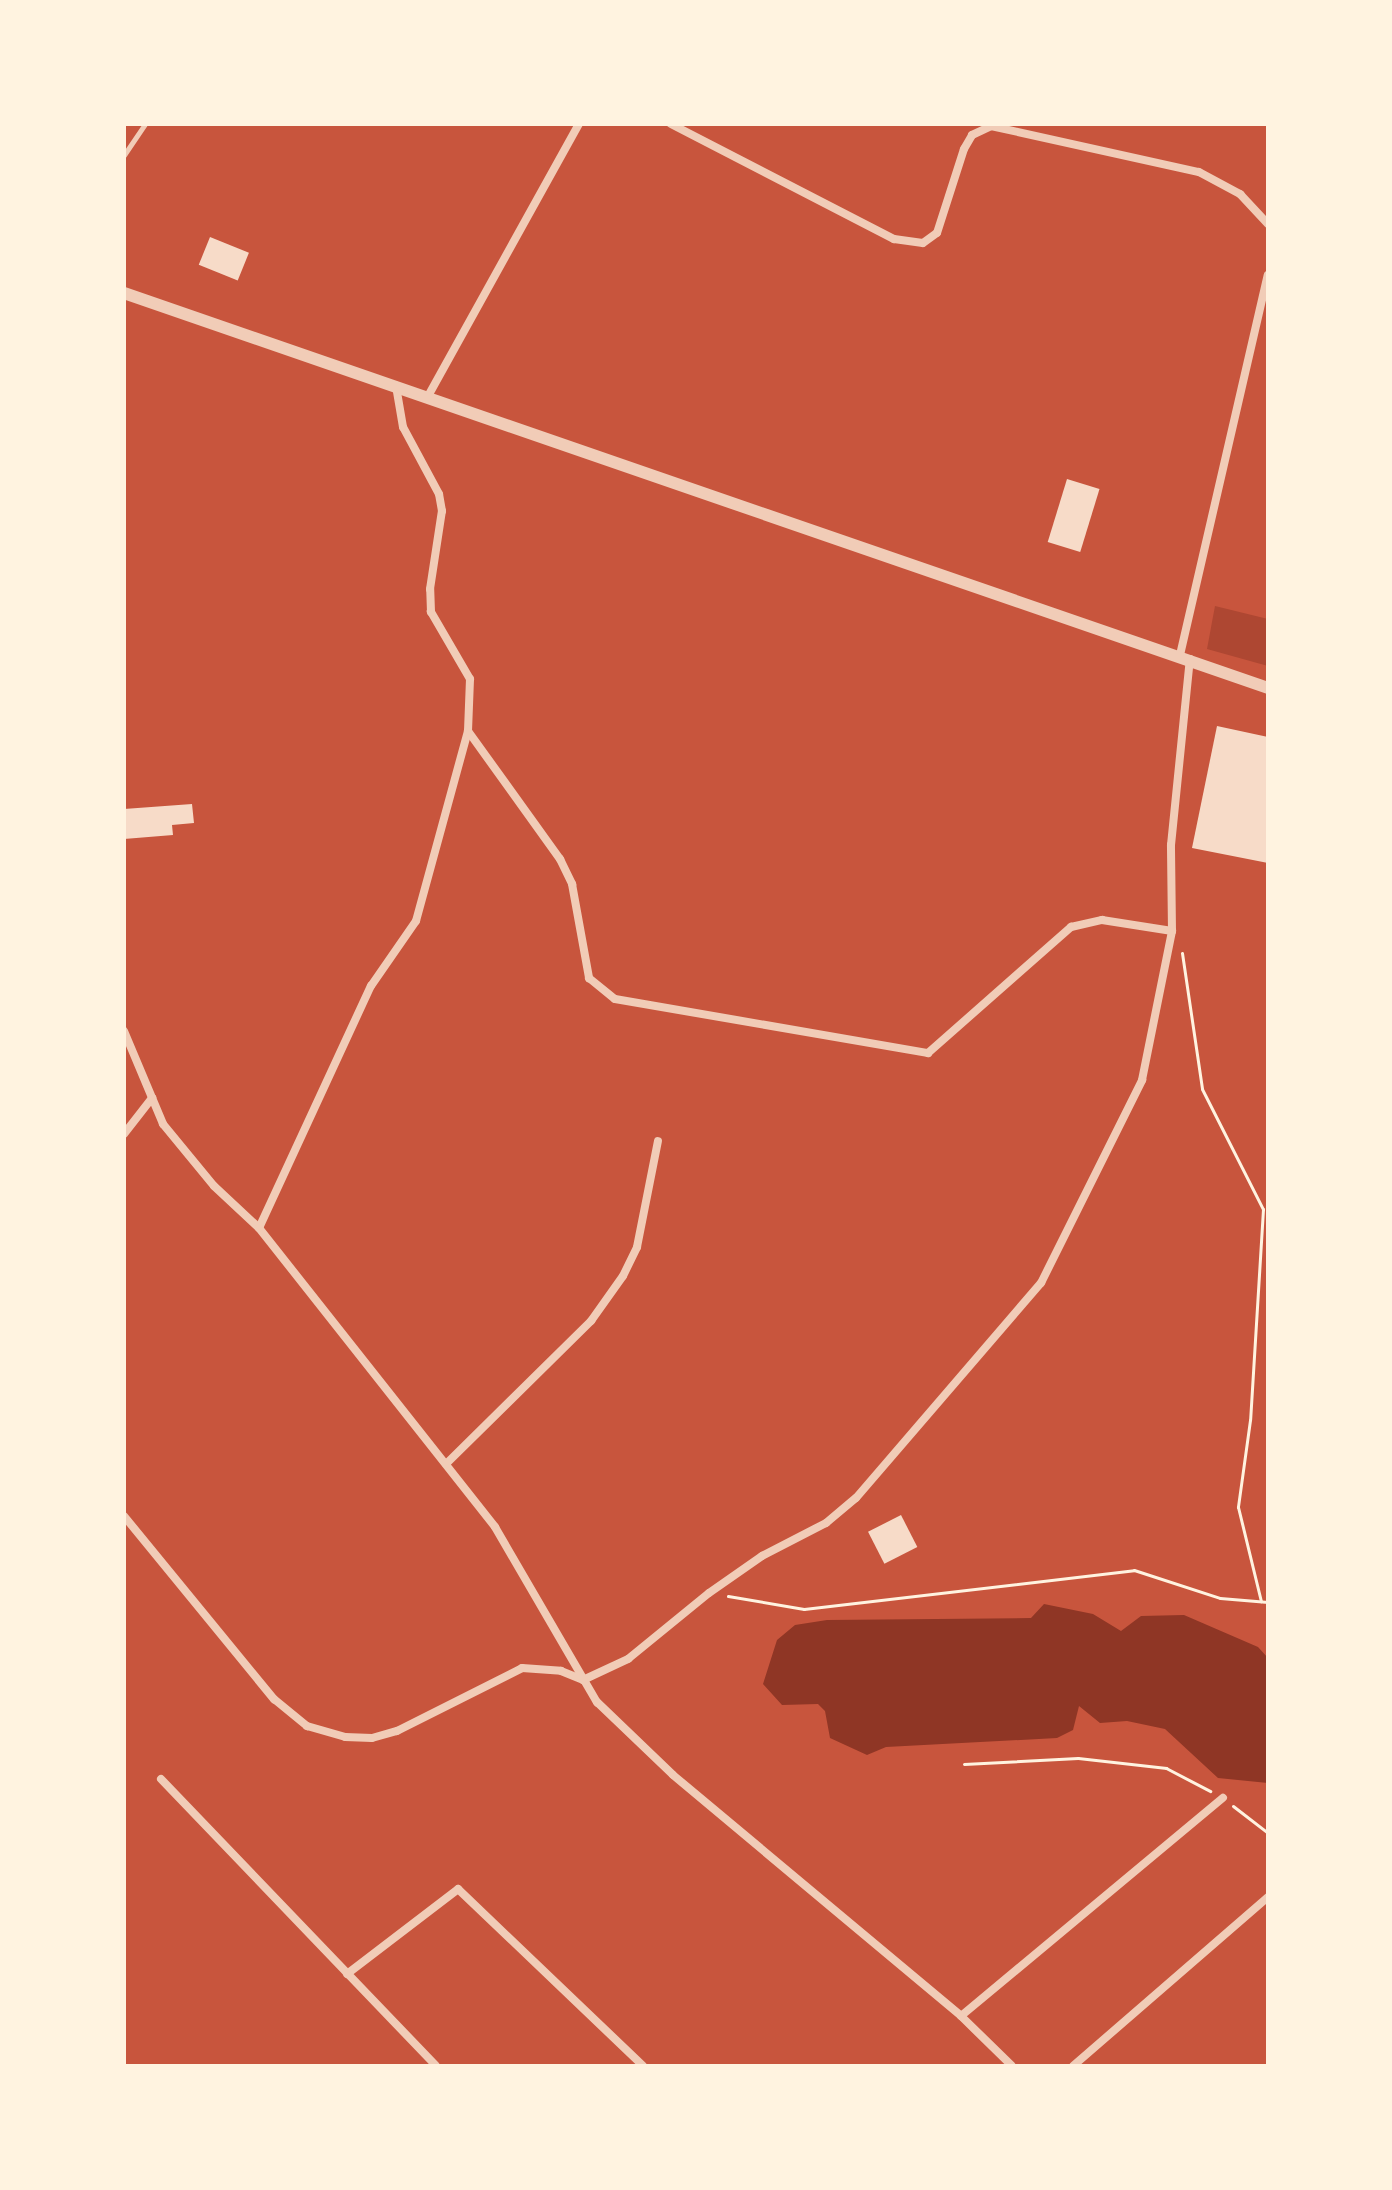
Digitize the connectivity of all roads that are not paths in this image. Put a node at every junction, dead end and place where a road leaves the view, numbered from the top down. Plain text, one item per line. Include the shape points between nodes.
1 (145, 124) edge
2 (579, 124) edge
3 (671, 124) edge
4 (124, 155) edge
5 (1268, 224) edge
6 (1268, 275) edge
7 (124, 293) edge
8 (396, 386) junction
9 (427, 398) junction
10 (1185, 657) junction
11 (1268, 688) edge
12 (468, 731) junction
13 (1172, 935) junction
14 (124, 1031) edge
15 (152, 1098) junction
16 (124, 1134) edge
17 (658, 1141) dead end
18 (259, 1228) junction
19 (446, 1464) junction
20 (124, 1516) edge
21 (583, 1680) junction
22 (161, 1779) dead end
23 (1223, 1798) road end
24 (1268, 1897) edge
25 (347, 1974) junction
26 (961, 2016) junction
27 (436, 2066) edge
28 (643, 2066) edge
29 (1012, 2066) edge
30 (1073, 2066) edge

1 - 4 lane
2 - 9 street
3 - 5 street via 894,239 923,243 937,233 964,149 972,135 991,126 1199,172 1240,194
6 - 10 street
7 - 8 street
8 - 9 street
8 - 12 street via 403,427 439,494 442,511 431,612 470,679
9 - 10 street
10 - 11 street
10 - 13 street via 1171,845
12 - 13 street via 560,859 572,884 589,978 615,999 928,1053 1071,927 1102,920
12 - 18 street via 416,921 371,986
13 - 21 street via 1142,1080 1041,1283 856,1498 826,1523 762,1556 709,1593 628,1659
14 - 15 street
15 - 16 street
15 - 18 street via 183,1152
17 - 19 street via 637,1247 623,1276 591,1321
18 - 19 street via 327,1321
19 - 21 street via 495,1527
20 - 21 street via 274,1699 307,1726 372,1738 397,1731 522,1668 561,1671
21 - 26 street via 597,1702 673,1775
22 - 25 street
23 - 26 street
24 - 30 street
25 - 27 street
25 - 28 street via 458,1889
26 - 29 street

